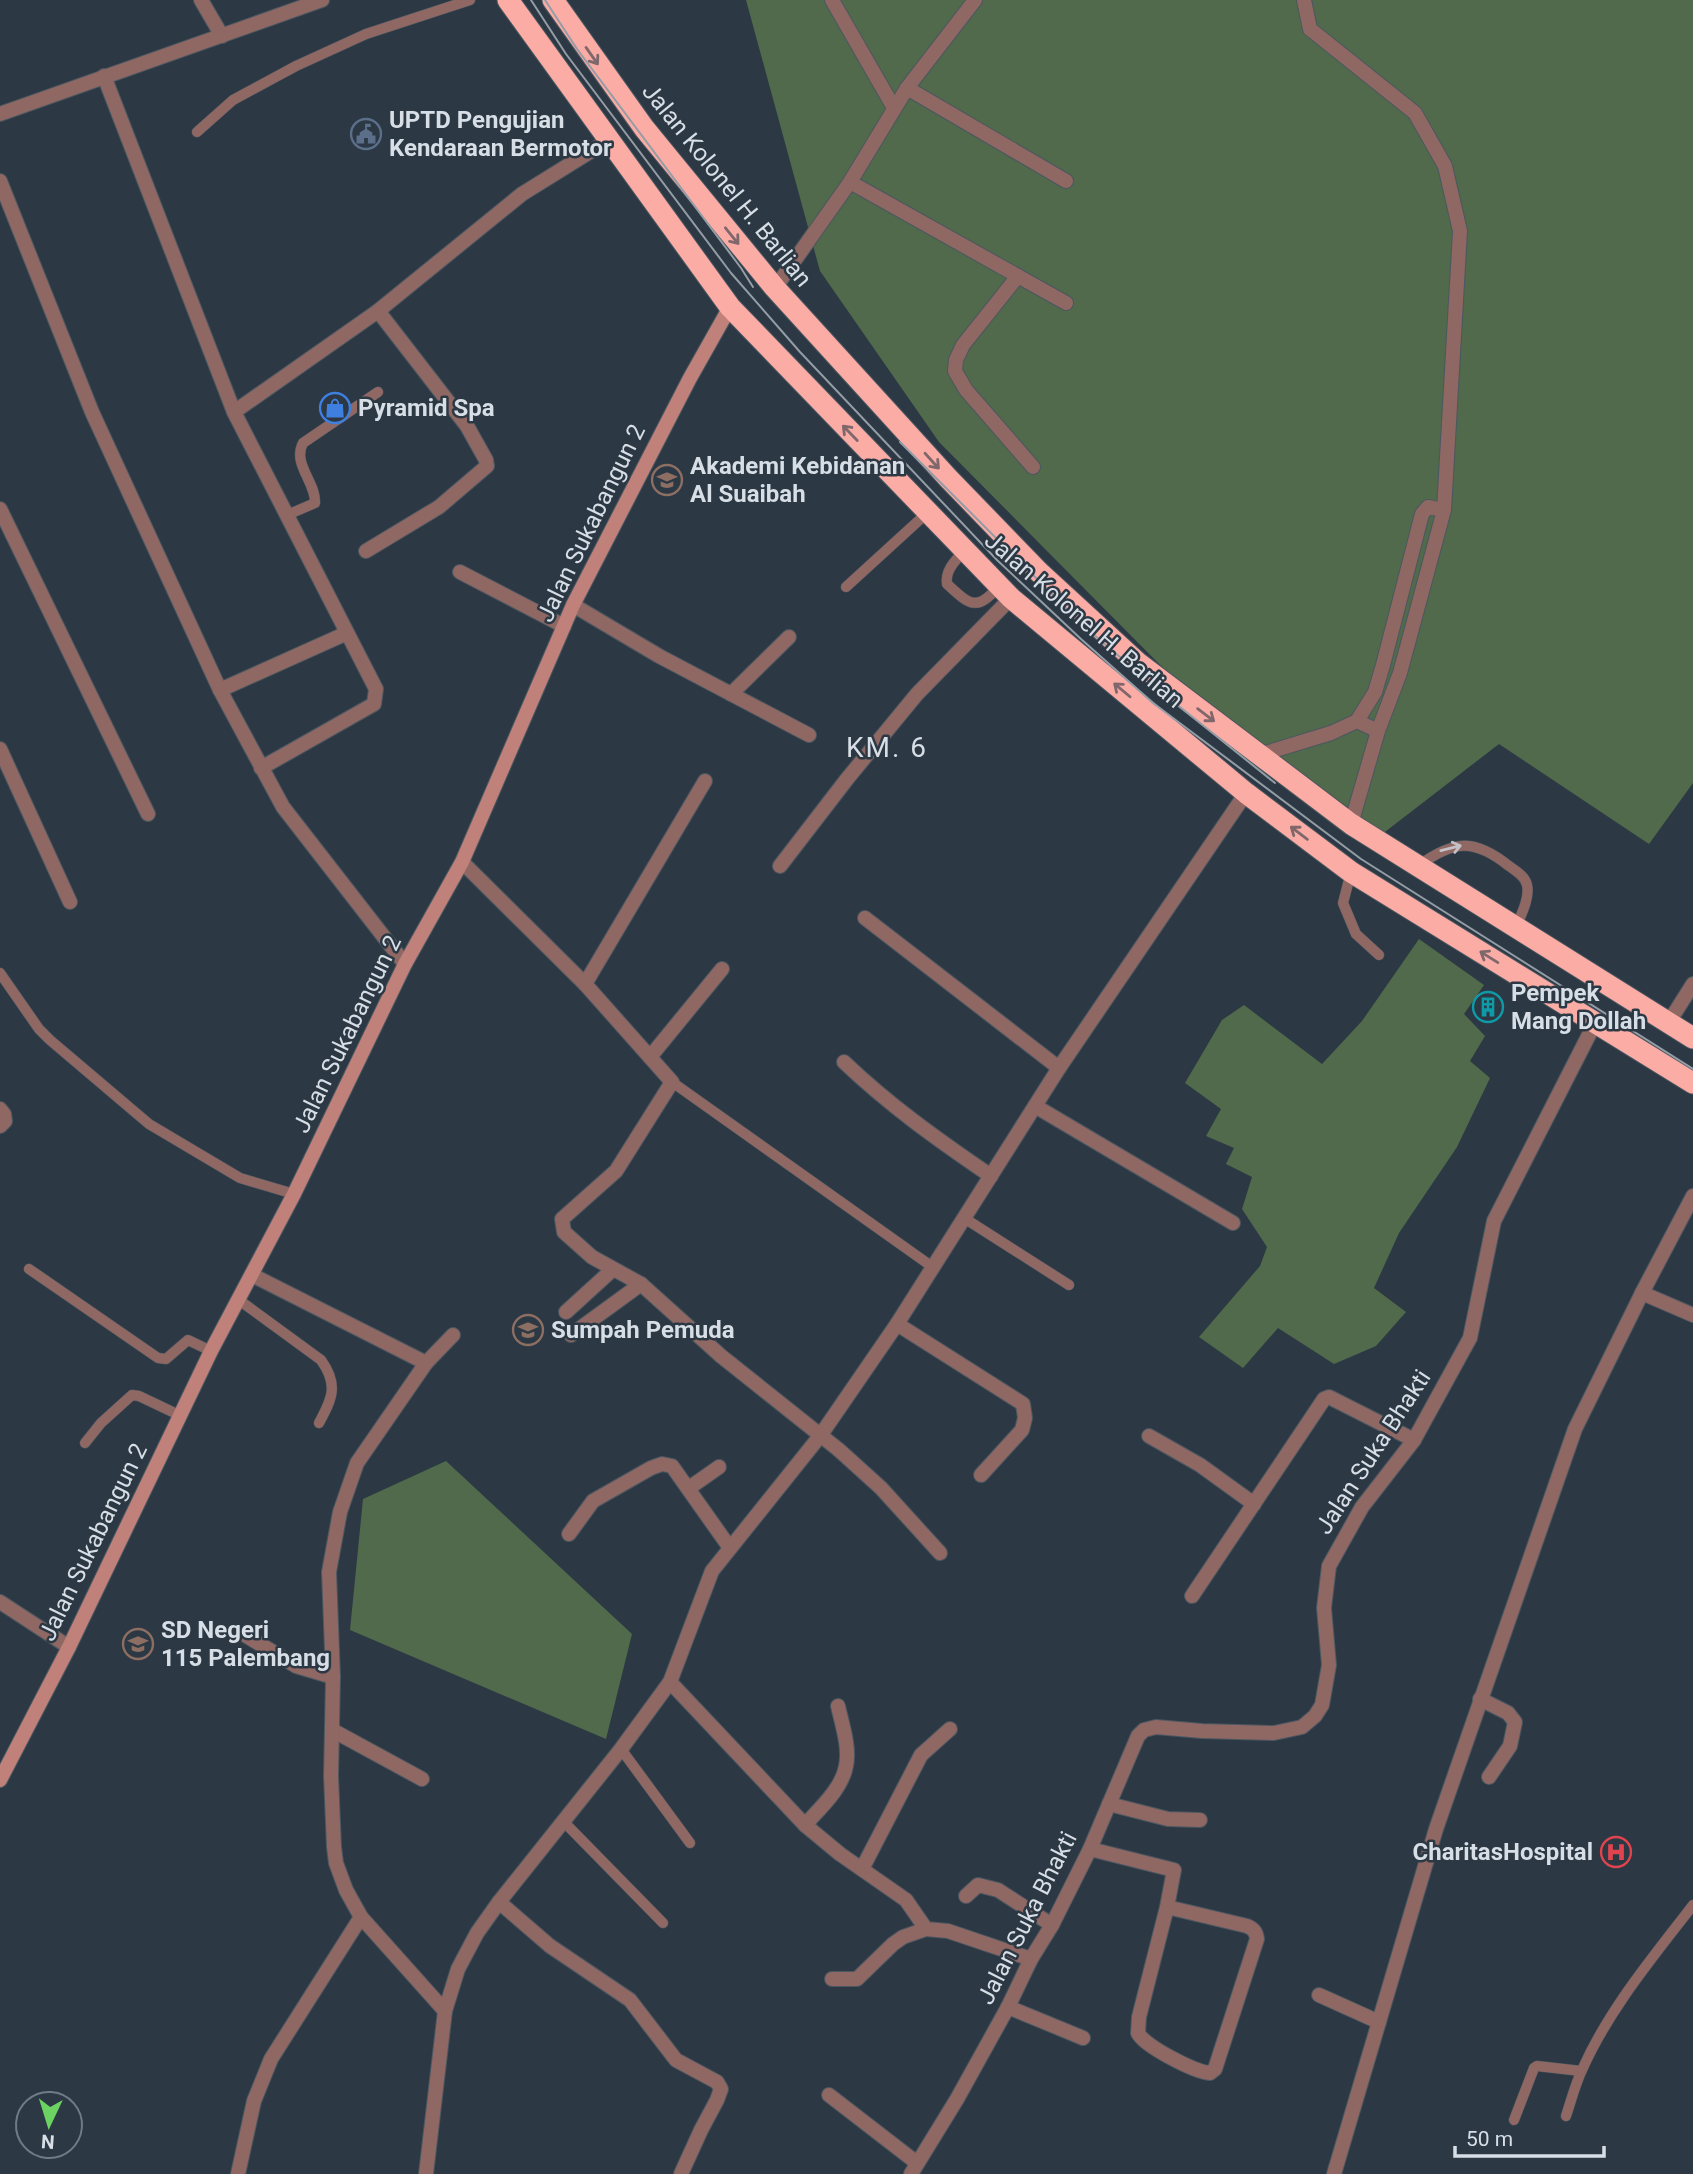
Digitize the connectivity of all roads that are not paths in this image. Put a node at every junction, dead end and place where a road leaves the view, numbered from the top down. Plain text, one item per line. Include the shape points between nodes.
1 (201, 0) edge
2 (322, 0) edge
3 (470, 0) edge
4 (508, 0) edge
5 (553, 0) edge
6 (832, 0) edge
7 (975, 0) edge
8 (1304, 0) edge
9 (222, 36) junction
10 (104, 76) junction
11 (907, 89) junction
12 (894, 108) junction
13 (0, 114) edge
14 (197, 132) dead end
15 (609, 140) junction
16 (0, 181) edge
17 (1066, 181) dead end
18 (850, 182) junction
19 (1018, 276) junction
20 (775, 288) junction
21 (1066, 303) dead end
22 (730, 307) junction
23 (378, 311) junction
24 (378, 392) dead end
25 (234, 412) junction
26 (1033, 467) dead end
27 (0, 509) edge
28 (1444, 510) junction
29 (927, 513) junction
30 (287, 515) junction
31 (366, 551) dead end
32 (964, 551) junction
33 (460, 572) dead end
34 (846, 587) dead end
35 (1004, 592) junction
36 (1067, 598) junction
37 (573, 605) junction
38 (1043, 625) junction
39 (564, 626) junction
40 (346, 633) junction
41 (789, 636) dead end
42 (220, 690) junction
43 (731, 694) junction
44 (1357, 722) junction
45 (1378, 731) junction
46 (809, 735) dead end
47 (0, 749) edge
48 (1259, 755) junction
49 (261, 768) junction
50 (705, 781) dead end
51 (1247, 793) junction
52 (148, 814) dead end
53 (1351, 824) junction
54 (462, 862) junction
55 (780, 866) dead end
56 (1418, 866) junction
57 (1350, 872) junction
58 (70, 902) dead end
59 (864, 918) dead end
60 (1516, 927) junction
61 (1379, 955) dead end
62 (405, 964) junction
63 (722, 969) dead end
64 (0, 972) edge
65 (585, 984) junction
66 (1693, 984) edge
67 (1595, 1023) junction
68 (1669, 1023) junction
69 (1693, 1038) edge
70 (650, 1058) junction
71 (844, 1062) dead end
72 (1059, 1068) junction
73 (672, 1082) junction
74 (1693, 1083) edge
75 (1035, 1106) junction
76 (0, 1109) edge
77 (0, 1126) edge
78 (990, 1176) junction
79 (294, 1194) junction
80 (1693, 1196) edge
81 (964, 1218) junction
82 (1233, 1223) dead end
83 (934, 1268) junction
84 (29, 1269) dead end
85 (612, 1270) junction
86 (252, 1275) junction
87 (641, 1284) junction
88 (1069, 1285) dead end
89 (1642, 1293) junction
90 (239, 1300) junction
91 (566, 1312) dead end
92 (1693, 1315) edge
93 (897, 1324) junction
94 (453, 1335) dead end
95 (571, 1335) dead end
96 (211, 1352) junction
97 (426, 1363) junction
98 (179, 1415) junction
99 (319, 1423) dead end
100 (820, 1436) junction
101 (1149, 1436) dead end
102 (1414, 1440) junction
103 (85, 1443) dead end
104 (719, 1467) dead end
105 (981, 1475) dead end
106 (689, 1488) junction
107 (1254, 1504) junction
108 (569, 1534) dead end
109 (730, 1548) junction
110 (940, 1553) dead end
111 (1192, 1596) dead end
112 (0, 1602) edge
113 (245, 1635) dead end
114 (69, 1647) junction
115 (332, 1677) junction
116 (670, 1682) junction
117 (1480, 1699) junction
118 (838, 1706) dead end
119 (950, 1729) dead end
120 (332, 1730) junction
121 (621, 1749) junction
122 (1489, 1777) dead end
123 (422, 1779) dead end
124 (0, 1780) edge
125 (1108, 1804) junction
126 (1200, 1820) dead end
127 (564, 1822) junction
128 (805, 1825) junction
129 (690, 1843) dead end
130 (1090, 1849) junction
131 (862, 1869) junction
132 (966, 1896) dead end
133 (499, 1902) junction
134 (1693, 1905) edge
135 (1167, 1907) junction
136 (361, 1917) junction
137 (663, 1923) dead end
138 (1052, 1925) junction
139 (926, 1929) junction
140 (1031, 1959) junction
141 (832, 1979) dead end
142 (1320, 1995) dead end
143 (1008, 2007) junction
144 (445, 2011) junction
145 (1379, 2022) junction
146 (1083, 2038) dead end
147 (1581, 2071) junction
148 (829, 2095) dead end
149 (1566, 2116) dead end
150 (1514, 2120) dead end
151 (914, 2169) edge
152 (238, 2174) edge
153 (426, 2174) edge
154 (681, 2174) edge
155 (1334, 2174) edge

1 - 9 street
2 - 9 street
3 - 14 lane via 366,34 296,66 233,100
4 - 15 highway, Jalan Kolonel H. Barlian
5 -> 20 highway, Jalan Kolonel H. Barlian via 644,128
6 - 12 street
7 - 11 street
8 - 28 street via 1310,29 1415,113 1445,166 1460,232
9 - 10 street
10 - 13 street
10 - 25 street
11 - 12 street
11 - 17 street
12 - 18 street
15 - 22 highway, Jalan Kolonel H. Barlian
15 - 23 street via 522,194
16 - 42 street via 92,412
18 - 19 street
18 - 20 street
19 - 21 street
19 - 26 street via 963,345 954,371
20 -> 36 highway, Jalan Kolonel H. Barlian via 948,478
29 -> 22 highway, Jalan Kolonel H. Barlian
22 - 37 street, Jalan Sukabangun 2
23 - 25 street
23 - 31 street via 467,426 486,466 439,507
24 - 30 lane via 303,443 300,459 315,503
25 - 30 street
27 - 52 street
28 - 44 street via 1428,507 1422,514 1375,692
28 - 45 street via 1400,673
29 - 32 highway, Jalan Kolonel H. Barlian
29 - 34 lane
30 - 40 street
32 - 35 highway, Jalan Kolonel H. Barlian
32 - 35 lane via 952,565 947,584 968,603 977,604
33 - 39 street
35 - 38 highway, Jalan Kolonel H. Barlian
35 - 55 street
36 - 38 highway
36 -> 48 highway, Jalan Kolonel H. Barlian via 1137,662
37 - 39 street, Jalan Sukabangun 2
37 - 43 street
51 -> 38 highway, Jalan Kolonel H. Barlian
39 - 54 street, Jalan Sukabangun 2
40 - 42 street
40 - 49 street via 376,689 374,704
41 - 43 street
42 - 49 street
43 - 46 street
44 - 45 street
44 - 48 street
45 - 53 street
47 - 58 street
48 - 53 highway, Jalan Kolonel H. Barlian
49 - 62 street via 296,826
50 - 65 street
57 -> 51 highway, Jalan Kolonel H. Barlian
51 - 72 street
53 - 56 highway, Jalan Kolonel H. Barlian
54 - 62 street, Jalan Sukabangun 2
54 - 65 street
56 - 60 highway, Jalan Kolonel H. Barlian
56 -> 60 lane via 1438,852 1463,845 1489,850 1522,875 1527,886
57 - 61 lane via 1343,903 1356,934
67 -> 57 highway, Jalan Kolonel H. Barlian
59 - 72 street
60 - 68 highway, Jalan Kolonel H. Barlian
62 - 79 street, Jalan Sukabangun 2
63 - 70 street
64 - 79 lane via 39,1029 149,1124 240,1178
65 - 70 street
66 - 68 street
67 - 74 highway, Jalan Kolonel H. Barlian
67 - 102 street, Jalan Suka Bhakti via 1494,1221 1470,1338
68 - 69 highway, Jalan Kolonel H. Barlian
70 - 73 street
71 - 78 street via 922,1129
72 - 75 street
73 - 83 lane
73 - 85 street via 616,1171 562,1219 564,1232
75 - 78 street
75 - 82 street
76 - 77 street via 5,1121
78 - 81 street
79 - 86 street, Jalan Sukabangun 2
80 - 89 street
81 - 83 street
81 - 88 lane
83 - 93 street
84 - 96 lane via 158,1358 166,1359 188,1340
85 - 87 street
85 - 91 street
86 - 90 street, Jalan Sukabangun 2
86 - 97 street
87 - 95 street
87 - 100 street
89 - 92 street
89 - 117 street via 1575,1429
90 - 96 street, Jalan Sukabangun 2
90 - 99 lane via 326,1367 333,1392
93 - 100 street
93 - 105 street via 1023,1404 1022,1430
94 - 97 street
96 - 98 street, Jalan Sukabangun 2
97 - 115 street via 357,1463 340,1512 329,1572
98 - 103 lane via 132,1395
98 - 114 street, Jalan Sukabangun 2
100 - 109 street
100 - 110 street via 881,1488
101 - 107 street
102 - 107 street via 1327,1397
102 - 125 street, Jalan Suka Bhakti via 1362,1507 1329,1566 1324,1608 1329,1665 1322,1705 1315,1716 1302,1727 1274,1733 1144,1730
104 - 106 street
106 - 108 street via 673,1466 651,1468 593,1501
106 - 109 street
107 - 111 street
109 - 116 street via 712,1571
112 - 114 street
113 - 115 street via 296,1666
114 - 124 street, Jalan Sukabangun 2
115 - 120 street
116 - 121 street
116 - 128 street
117 - 122 street via 1508,1713 1515,1722 1510,1746
117 - 145 street
118 - 128 street via 846,1766 836,1789
119 - 131 street via 921,1755
120 - 123 street
120 - 136 street via 334,1847 340,1876
121 - 127 street
121 - 129 lane
125 - 126 street via 1168,1819
125 - 130 street, Jalan Suka Bhakti
127 - 133 street
127 - 137 lane
128 - 131 street
130 - 135 street via 1174,1870
130 - 138 street, Jalan Suka Bhakti
131 - 139 street via 906,1900
132 - 138 street via 970,1889 982,1885 998,1890
133 - 144 street via 466,1950
133 - 154 street via 550,1946 629,2000 676,2060 717,2082 721,2089 718,2100
134 - 147 lane via 1630,1987
135 - 135 street via 1247,1926 1256,1934 1210,2073 1146,2043 1138,2033
136 - 144 street
136 - 152 street via 271,2059 254,2101
138 - 140 street, Jalan Suka Bhakti
139 - 140 street via 948,1931
139 - 141 street via 903,1937 857,1979
140 - 143 street, Jalan Suka Bhakti
142 - 145 street
143 - 146 street
143 - 151 street, Jalan Suka Bhakti
144 - 153 street
145 - 155 street
147 - 149 lane
147 - 150 lane via 1534,2068
148 - 151 street

